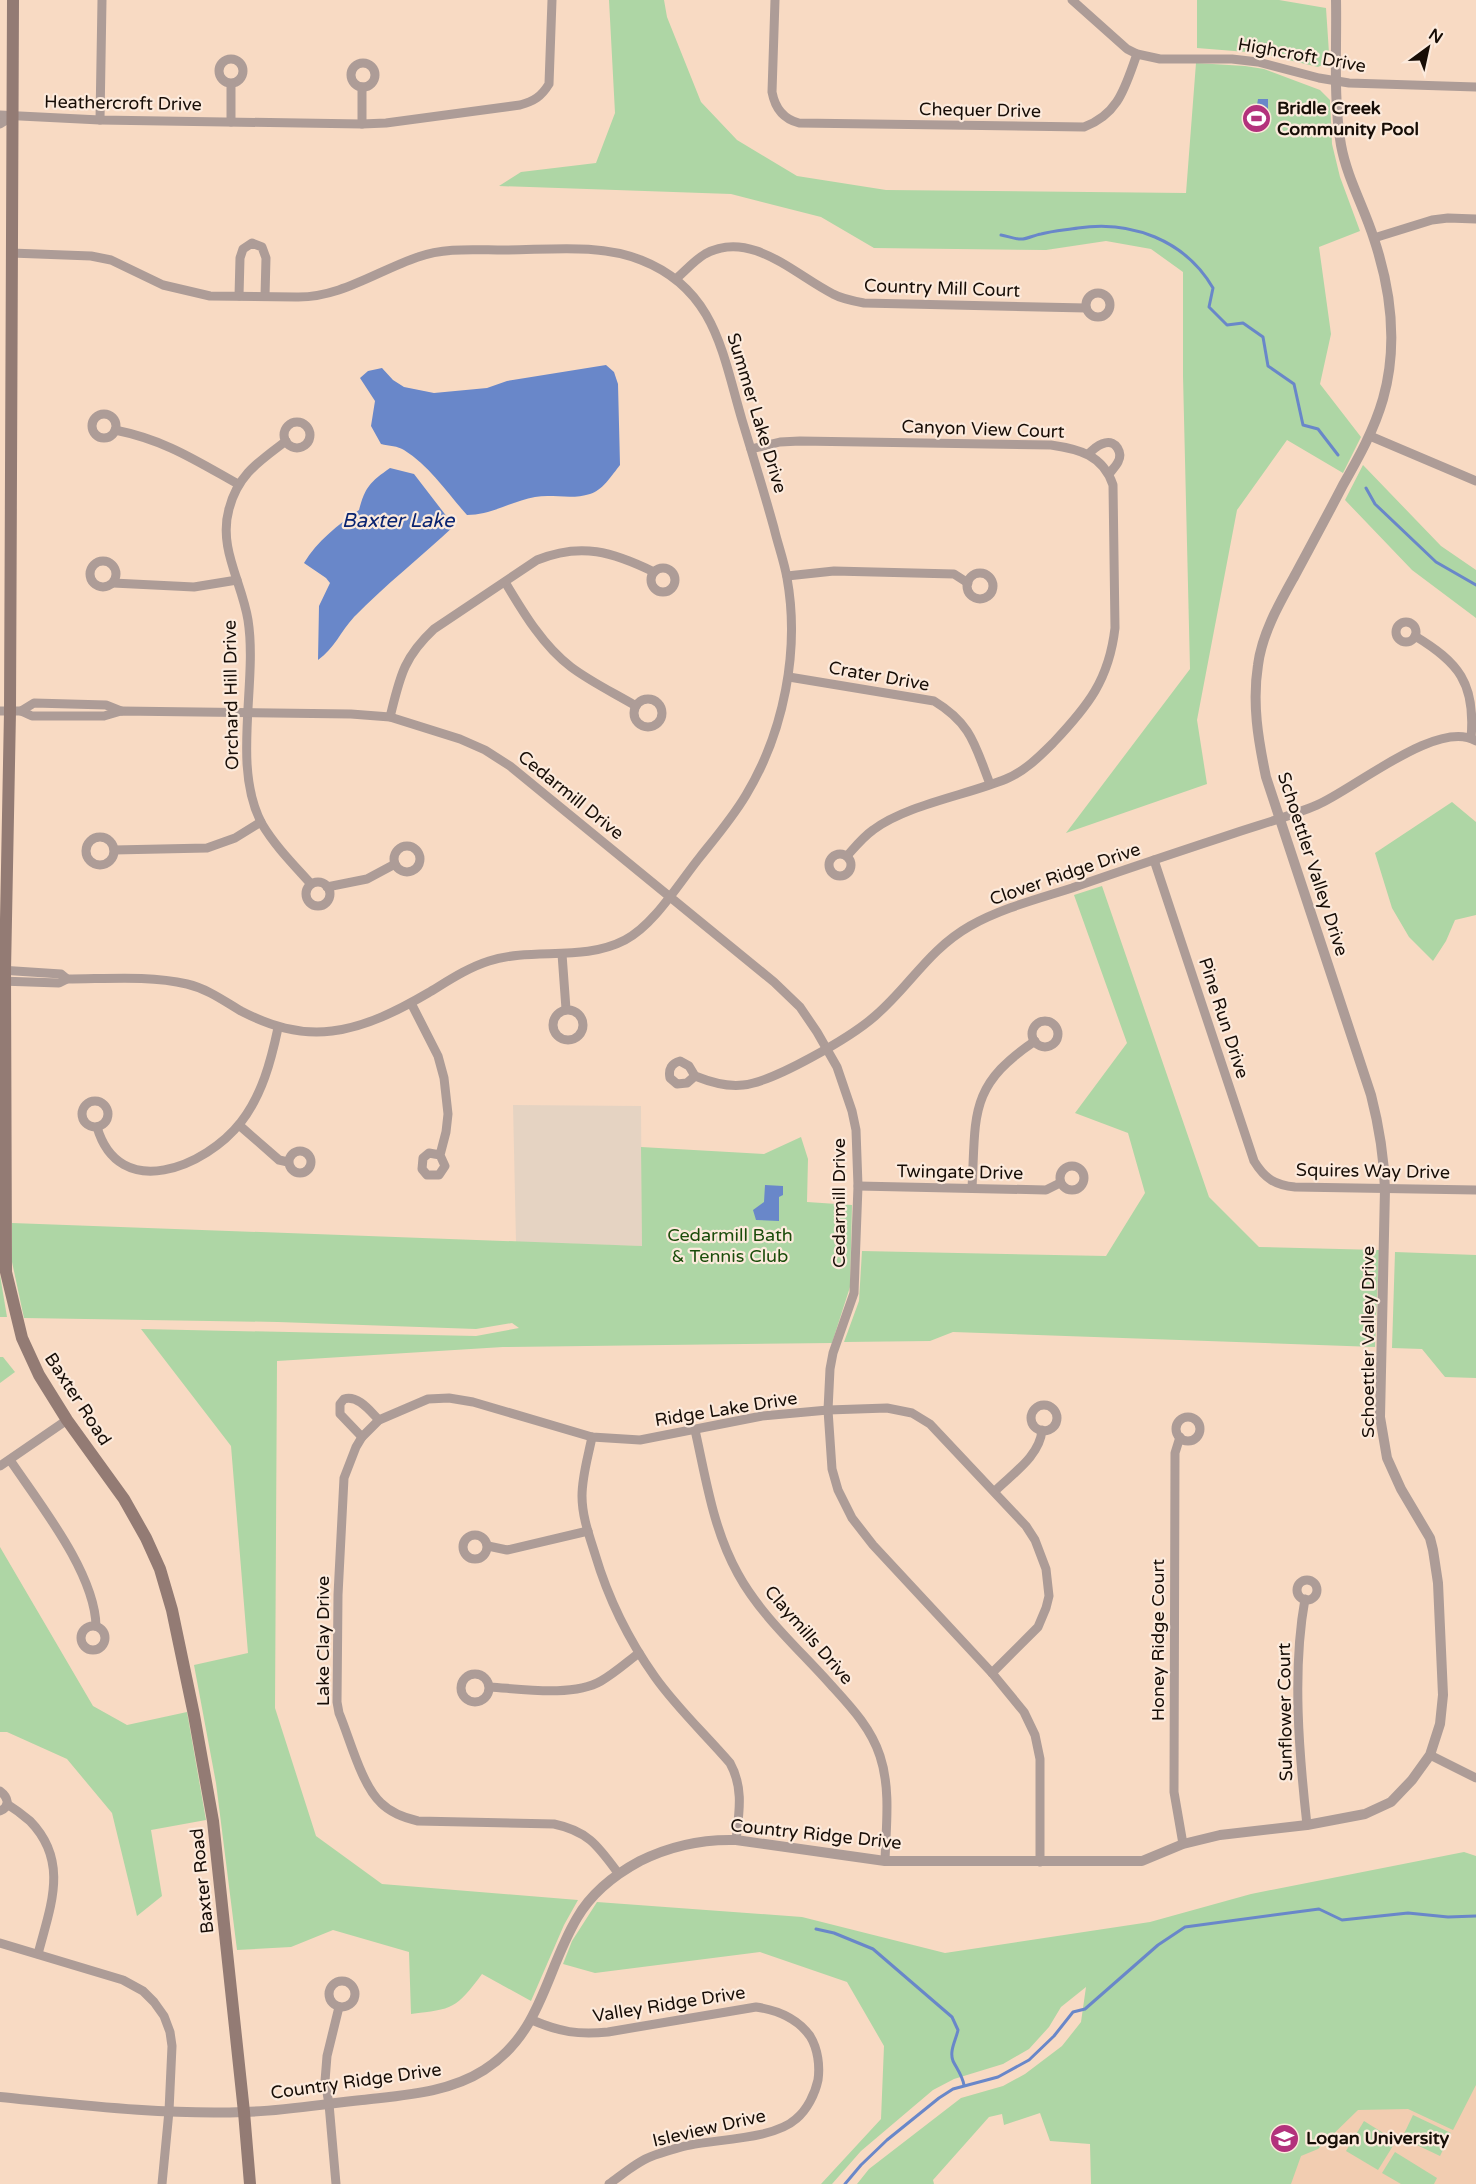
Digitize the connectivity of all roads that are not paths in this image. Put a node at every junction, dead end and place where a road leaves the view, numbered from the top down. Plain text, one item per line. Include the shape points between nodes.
1 (13, 0) edge
2 (102, 0) edge
3 (552, 0) edge
4 (775, 0) edge
5 (1072, 0) edge
6 (1336, 0) edge
7 (1137, 54) junction
8 (1337, 81) junction
9 (231, 84) dead end
10 (362, 87) dead end
11 (1476, 87) edge
12 (0, 115) edge
13 (13, 117) junction
14 (100, 120) junction
15 (231, 122) junction
16 (0, 124) edge
17 (363, 124) junction
18 (1476, 219) edge
19 (1374, 238) junction
20 (11, 253) junction
21 (677, 278) junction
22 (239, 296) junction
23 (265, 296) junction
24 (1086, 308) dead end
25 (115, 430) dead end
26 (1370, 436) junction
27 (286, 441) dead end
28 (751, 449) junction
29 (1088, 454) junction
30 (1109, 474) junction
31 (1475, 477) edge
32 (238, 484) junction
33 (654, 572) dead end
34 (787, 576) junction
35 (237, 580) junction
36 (506, 582) junction
37 (113, 583) dead end
38 (968, 583) dead end
39 (1415, 636) dead end
40 (789, 677) junction
41 (636, 706) dead end
42 (10, 711) edge
43 (248, 714) junction
44 (390, 717) junction
45 (1474, 740) edge
46 (990, 784) junction
47 (1280, 818) junction
48 (261, 822) junction
49 (114, 850) dead end
50 (847, 856) dead end
51 (1154, 860) junction
52 (395, 864) dead end
53 (311, 884) junction
54 (327, 887) junction
55 (669, 896) junction
56 (562, 954) junction
57 (3, 976) edge
58 (411, 1003) junction
59 (566, 1009) dead end
60 (278, 1028) junction
61 (1035, 1041) dead end
62 (827, 1048) junction
63 (695, 1077) dead end
64 (239, 1125) junction
65 (97, 1127) dead end
66 (440, 1155) dead end
67 (288, 1162) dead end
68 (1270, 1181) joint
69 (1060, 1183) dead end
70 (858, 1186) junction
71 (972, 1188) junction
72 (1385, 1189) junction
73 (1476, 1190) edge
74 (828, 1410) junction
75 (379, 1419) junction
76 (67, 1420) junction
77 (695, 1430) junction
78 (1042, 1430) dead end
79 (365, 1434) junction
80 (592, 1437) junction
81 (1180, 1437) dead end
82 (10, 1460) junction
83 (0, 1466) edge
84 (995, 1491) junction
85 (588, 1531) junction
86 (488, 1546) dead end
87 (1305, 1599) dead end
88 (96, 1626) dead end
89 (639, 1653) junction
90 (992, 1673) junction
91 (490, 1688) dead end
92 (1430, 1755) junction
93 (1476, 1778) edge
94 (0, 1791) edge
95 (8, 1804) junction
96 (0, 1811) edge
97 (1307, 1825) junction
98 (736, 1840) junction
99 (1183, 1844) junction
100 (885, 1861) junction
101 (1040, 1862) junction
102 (618, 1873) junction
103 (0, 1943) edge
104 (38, 1954) junction
105 (339, 2007) dead end
106 (532, 2020) junction
107 (819, 2064) joint
108 (0, 2097) edge
109 (329, 2104) junction
110 (169, 2111) junction
111 (244, 2112) junction
112 (162, 2184) edge
113 (250, 2184) edge
114 (336, 2184) edge
115 (609, 2184) edge

1 - 13 main road, Baxter Road
2 - 14 street
3 - 17 street, Heathercroft Drive via 549,84 534,101
4 - 7 street, Chequer Drive via 773,102 783,115 799,123 1084,127 1116,106
5 - 7 street, Highcroft Drive
6 - 8 street, Schoettler Valley Drive
7 - 8 street, Highcroft Drive via 1167,59 1258,62
8 - 11 street, Highcroft Drive
8 - 19 street, Schoettler Valley Drive via 1346,165
9 - 15 street
10 - 17 street
12 - 13 street, Heathercroft Drive
13 - 14 street, Heathercroft Drive
13 - 16 street
13 - 20 main road, Baxter Road
14 - 15 street, Heathercroft Drive
15 - 17 street, Heathercroft Drive
18 - 19 street via 1432,220
19 - 26 street, Schoettler Valley Drive via 1392,330 1385,388
20 - 22 street, Summer Lake Drive via 92,256 111,260 178,290
20 - 42 main road, Baxter Road
21 - 23 street, Summer Lake Drive via 640,260 586,249 457,250 418,257 336,292 308,297
21 - 24 street, Country Mill Court via 707,253 748,248 832,294 864,303
21 - 28 street, Summer Lake Drive via 713,325
22 - 23 street, Summer Lake Drive
22 - 23 street via 240,258 243,249 252,243 262,247 266,258
25 - 32 street via 159,441
26 - 31 street
26 - 47 street, Schoettler Valley Drive via 1285,594 1258,663 1257,736
27 - 32 street, Orchard Hill Drive
28 - 29 street, Canyon View Court via 800,441 1027,444
28 - 34 street, Summer Lake Drive
29 - 30 street, Canyon View Court
29 - 30 street via 1103,443 1116,446 1120,460
30 - 46 street via 1114,504 1115,628 1105,674 1078,716 1029,767
32 - 35 street, Orchard Hill Drive via 226,523 228,554
33 - 36 street via 599,551 568,551 537,560
34 - 38 street via 834,571 954,574
34 - 40 street, Summer Lake Drive
35 - 37 street via 194,587
35 - 43 street, Orchard Hill Drive via 248,621
36 - 41 street via 555,653
36 - 44 street via 434,629 414,649 399,681
39 - 45 street via 1445,654 1464,674 1476,705
40 - 46 street, Crater Drive via 934,701 967,729
40 - 55 street, Summer Lake Drive via 760,770 727,823
42 - 43 street, Cedarmill Drive via 32,716 104,716 120,711
42 - 57 main road, Baxter Road
43 - 44 street, Cedarmill Drive
43 - 48 street, Orchard Hill Drive via 248,775
44 - 55 street, Cedarmill Drive via 460,739 510,766
45 - 47 street, Clover Ridge Drive via 1459,736 1439,739 1317,805
46 - 50 street via 883,824 866,835
47 - 51 street, Clover Ridge Drive
47 - 72 street, Schoettler Valley Drive via 1371,1095 1380,1135
48 - 49 street via 235,838 207,848
48 - 53 street, Orchard Hill Drive
51 - 62 street, Clover Ridge Drive via 1018,904 970,926 932,954 875,1016
51 - 68 street, Pine Run Drive via 1254,1161
52 - 54 street via 367,879
53 - 54 street via 321,882
53 - 54 street, Orchard Hill Drive via 306,894 315,905 328,899
55 - 56 street, Summer Lake Drive via 643,927 627,939 608,947
55 - 62 street, Cedarmill Drive via 800,1007
56 - 58 street, Summer Lake Drive via 488,961
56 - 59 street
57 - 60 street, Summer Lake Drive via 59,983 67,979 161,980 192,985
57 - 76 main road, Baxter Road via 6,1272 30,1357
58 - 60 street, Summer Lake Drive via 359,1026 311,1032
58 - 66 street via 438,1056 444,1078 448,1114
60 - 64 street via 260,1089
61 - 71 street via 1004,1064 983,1092 975,1129
62 - 63 street, Clover Ridge Drive via 754,1084 728,1086
62 - 70 street, Cedarmill Drive via 852,1111
64 - 65 street via 199,1157 159,1172 126,1166 108,1150
64 - 67 street via 279,1160
68 - 72 street, Squires Way Drive via 1295,1187
69 - 71 street, Twingate Drive via 1046,1190
70 - 71 street, Twingate Drive
70 - 74 street, Cedarmill Drive via 854,1293 833,1353
72 - 73 street, Squires Way Drive
72 - 92 street, Schoettler Valley Drive via 1380,1417 1387,1458 1430,1538 1436,1566 1443,1695 1440,1724
74 - 77 street, Ridge Lake Drive via 762,1416
74 - 84 street, Ridge Lake Drive via 888,1408 912,1413 930,1424
74 - 90 street, Cedarmill Drive via 832,1469 852,1518
75 - 79 street, Ridge Lake Drive
75 - 79 street via 352,1397 342,1401 340,1414
75 - 80 street, Ridge Lake Drive via 428,1399 448,1398
76 - 82 street
76 - 111 main road, Baxter Road via 124,1499 146,1538 172,1610 213,1821
77 - 80 street, Ridge Lake Drive via 640,1440
77 - 100 street, Claymills Drive via 717,1526 738,1574 767,1616 862,1720 873,1740 887,1799
78 - 84 street via 1034,1453
79 - 102 street, Lake Clay Drive via 349,1461 341,1496 337,1702 373,1792 392,1811 418,1821 569,1827 596,1844
80 - 85 street via 582,1496
81 - 99 street, Honey Ridge Court via 1175,1453 1174,1792
82 - 83 street
82 - 88 street via 74,1559 96,1614
84 - 90 street, Ridge Lake Drive via 1035,1540 1046,1569 1049,1596 1038,1627
85 - 86 street via 507,1550
85 - 89 street via 617,1614
87 - 97 street, Sunflower Court via 1300,1628 1299,1748
89 - 91 street via 591,1685 558,1689
89 - 98 street via 735,1772 740,1789
90 - 101 street, Cedarmill Drive via 1024,1712 1035,1735 1040,1759
92 - 93 street
92 - 97 street, Country Ridge Drive via 1391,1802 1365,1814
94 - 95 street
95 - 96 street
95 - 104 street via 40,1833 53,1861 55,1888
97 - 99 street, Country Ridge Drive via 1220,1835
98 - 100 street, Country Ridge Drive
98 - 102 street, Country Ridge Drive via 714,1839 684,1845
99 - 101 street, Country Ridge Drive via 1142,1861
100 - 101 street, Country Ridge Drive
102 - 106 street, Country Ridge Drive via 577,1917
103 - 104 street
104 - 110 street via 123,1980 154,2002 164,2016 172,2046
105 - 109 street via 327,2056 325,2081
106 - 107 street, Valley Ridge Drive via 566,2032 586,2034 756,2007 770,2009 787,2015 810,2037
106 - 109 street, Country Ridge Drive via 503,2055 455,2085
107 - 115 street, Isleview Drive via 816,2089 807,2106 795,2120 778,2130 688,2145 652,2156
108 - 110 street, Country Ridge Drive
109 - 111 street, Country Ridge Drive
109 - 114 street
110 - 111 street, Country Ridge Drive
110 - 112 street
111 - 113 main road, Baxter Road

